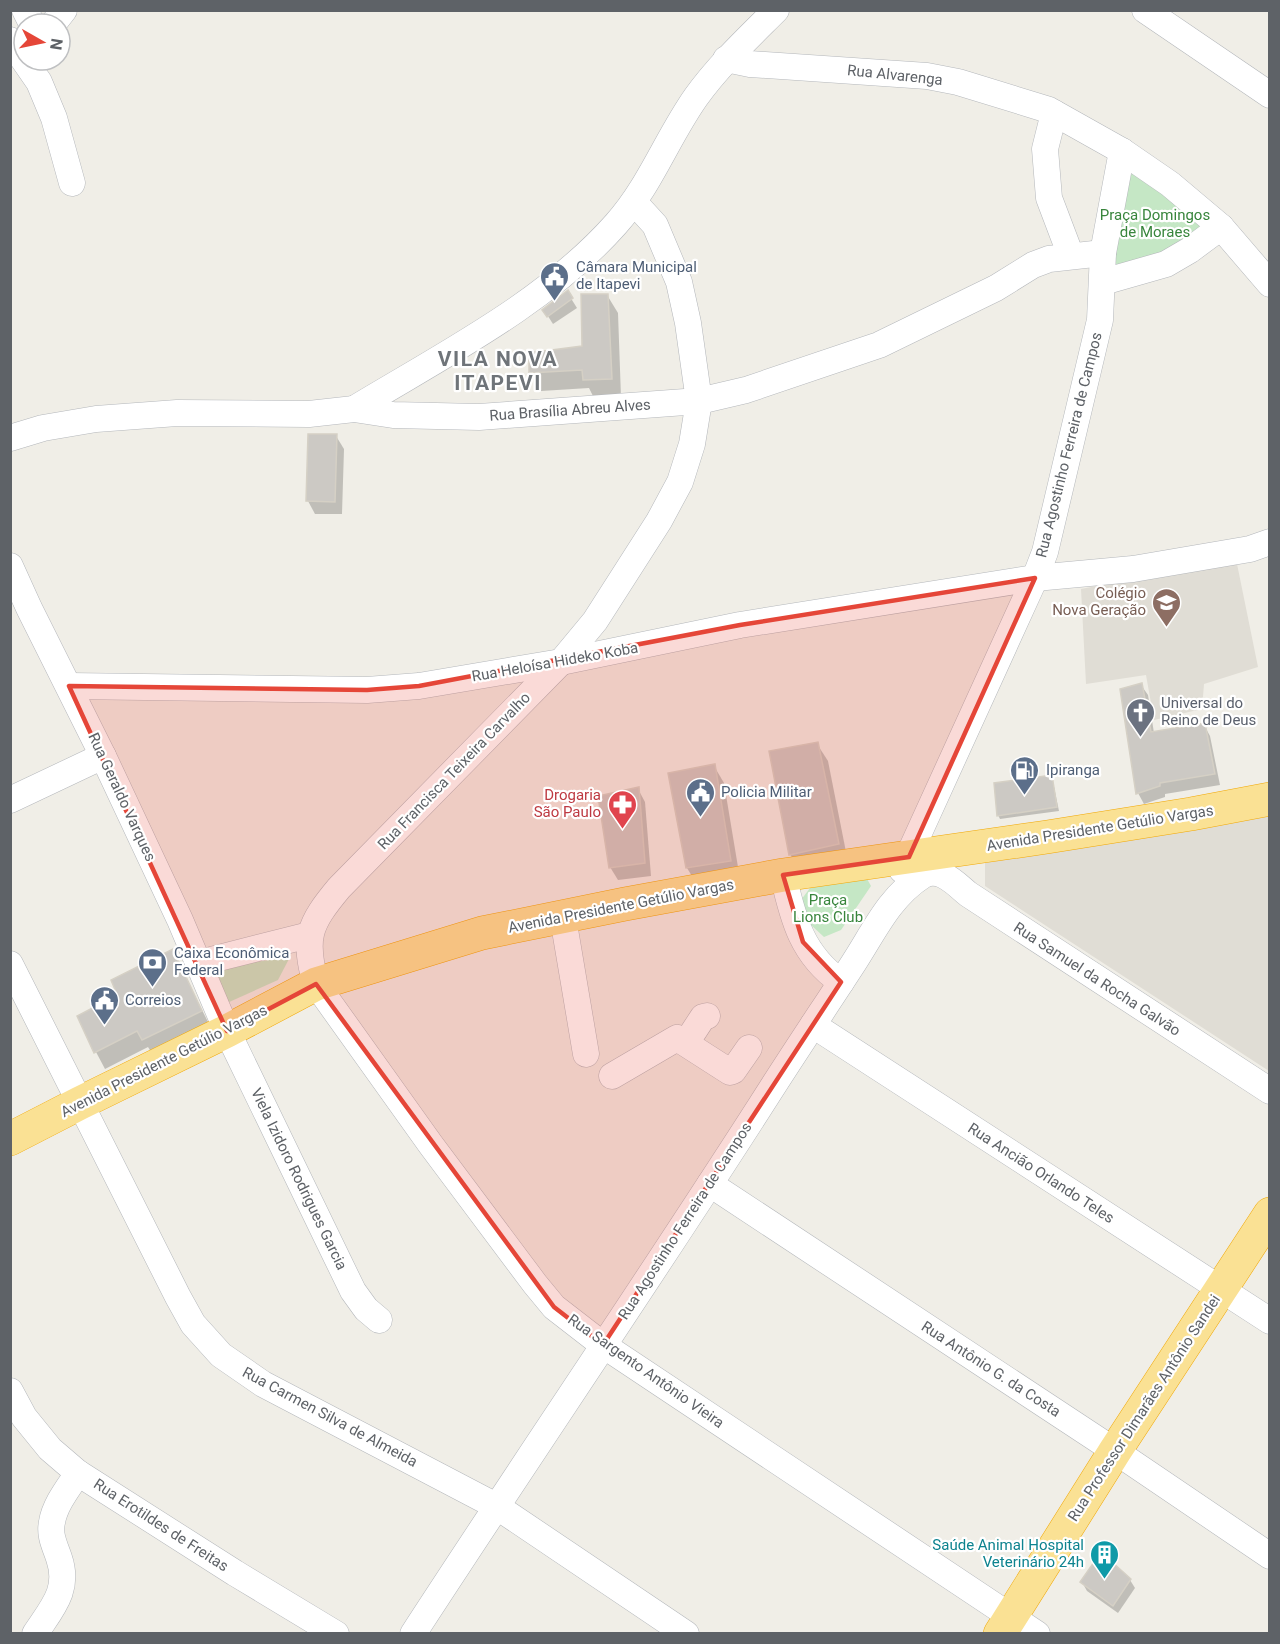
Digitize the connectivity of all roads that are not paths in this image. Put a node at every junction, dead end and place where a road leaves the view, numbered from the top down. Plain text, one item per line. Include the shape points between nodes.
1 (776, 10) edge
2 (1145, 10) edge
3 (726, 59) junction
4 (33, 72) edge
5 (1269, 95) edge
6 (1054, 113) junction
7 (1122, 151) junction
8 (72, 183) dead end
9 (634, 202) junction
10 (1221, 227) junction
11 (1103, 253) junction
12 (1071, 256) junction
13 (1103, 282) junction
14 (1269, 284) edge
15 (699, 401) junction
16 (354, 409) junction
17 (10, 438) edge
18 (1269, 542) edge
19 (10, 566) edge
20 (1035, 578) junction
21 (20, 612) edge
22 (561, 662) junction
23 (69, 686) junction
24 (104, 756) junction
25 (1269, 799) edge
26 (10, 800) edge
27 (916, 866) junction
28 (783, 875) junction
29 (563, 918) junction
30 (309, 935) junction
31 (199, 963) junction
32 (10, 964) edge
33 (841, 982) junction
34 (316, 984) junction
35 (706, 1016) dead end
36 (813, 1025) junction
37 (227, 1031) junction
38 (686, 1043) junction
39 (748, 1048) dead end
40 (585, 1054) dead end
41 (612, 1076) dead end
42 (1269, 1091) edge
43 (80, 1102) junction
44 (10, 1139) edge
45 (710, 1184) junction
46 (1269, 1214) edge
47 (1221, 1289) junction
48 (379, 1320) dead end
49 (1269, 1321) edge
50 (603, 1345) junction
51 (10, 1391) edge
52 (1115, 1451) junction
53 (78, 1473) junction
54 (496, 1506) junction
55 (1269, 1556) edge
56 (1016, 1628) edge
57 (35, 1634) edge
58 (336, 1634) edge
59 (413, 1634) edge
60 (686, 1634) edge

1 - 3 street
2 - 5 street
3 - 6 street, Rua Alvarenga via 927,76 1000,94
3 - 9 street via 695,98
4 - 8 street via 54,118
6 - 7 street, Rua Alvarenga
6 - 12 street via 1045,149 1049,198
7 - 10 street, Rua Alvarenga via 1170,184
7 - 11 street, Rua Agostinho Ferreira de Campos
9 - 15 street, Rua Francisca Teixeira Carvalho via 655,225 679,282
9 - 16 street via 597,244 516,311
10 - 13 street via 1166,264
10 - 14 street, Rua Alvarenga
11 - 12 street, Rua Brasília Abreu Alves
11 - 13 street, Rua Agostinho Ferreira de Campos
12 - 15 street, Rua Brasília Abreu Alves via 1033,265 972,301 879,345 756,387
13 - 20 street, Rua Agostinho Ferreira de Campos via 1100,320 1045,552
15 - 16 street, Rua Brasília Abreu Alves via 479,417 393,415
15 - 22 street, Rua Francisca Teixeira Carvalho via 692,444 680,482 595,621
16 - 17 street, Rua Brasília Abreu Alves via 320,414 177,413 96,419
18 - 20 street, Rua Heloísa Hideko Koba via 1250,549 1133,569
19 - 21 street, Rua Geraldo Varques
20 - 22 street, Rua Heloísa Hideko Koba via 740,625
20 - 27 street, Rua Agostinho Ferreira de Campos
21 - 23 street, Rua Geraldo Varques
22 - 23 street, Rua Heloísa Hideko Koba via 419,686 367,690
22 - 30 street, Rua Francisca Teixeira Carvalho via 339,888 321,910
23 - 24 street, Rua Geraldo Varques
24 - 26 street
24 - 31 street, Rua Geraldo Varques
25 - 27 highway, Avenida Presidente Getúlio Vargas
27 - 28 highway, Avenida Presidente Getúlio Vargas
27 - 33 street, Rua Agostinho Ferreira de Campos via 890,896
27 - 42 street, Rua Samuel da Rocha Galvão via 944,876
28 - 29 highway, Avenida Presidente Getúlio Vargas
28 - 33 street via 803,942 830,975
29 - 34 highway, Avenida Presidente Getúlio Vargas via 482,933
29 - 40 street
30 - 31 street
30 - 34 street via 308,954
31 - 37 street, Rua Geraldo Varques
32 - 43 street, Rua Carmen Silva de Almeida
33 - 36 street, Rua Agostinho Ferreira de Campos
34 - 37 highway, Avenida Presidente Getúlio Vargas
34 - 50 street, Rua Sargento Antônio Vieira via 530,1277 554,1307
35 - 38 street
36 - 45 street, Rua Agostinho Ferreira de Campos
36 - 47 street, Rua Ancião Orlando Teles
37 - 43 highway, Avenida Presidente Getúlio Vargas
37 - 48 street, Viela Izidoro Rodrigues Garcia via 353,1291
38 - 39 street via 730,1072
38 - 41 street via 674,1039
43 - 44 highway, Avenida Presidente Getúlio Vargas
43 - 54 street, Rua Carmen Silva de Almeida via 177,1297 193,1324 220,1355 263,1384
45 - 50 street, Rua Agostinho Ferreira de Campos
45 - 52 street, Rua Antônio G. da Costa
46 - 47 highway, Rua Professor Dimarães Antônio Sandei
47 - 49 street, Rua Ancião Orlando Teles
47 - 52 highway, Rua Professor Dimarães Antônio Sandei
50 - 54 street, Rua Agostinho Ferreira de Campos
50 - 56 street, Rua Sargento Antônio Vieira
51 - 53 street, Rua Erotildes de Freitas via 24,1417 50,1449
52 - 55 street, Rua Antônio G. da Costa
52 - 56 highway, Rua Professor Dimarães Antônio Sandei
53 - 57 street via 52,1521 51,1535 62,1565 59,1599
53 - 58 street, Rua Erotildes de Freitas
54 - 59 street, Rua Agostinho Ferreira de Campos
54 - 60 street, Rua Carmen Silva de Almeida

